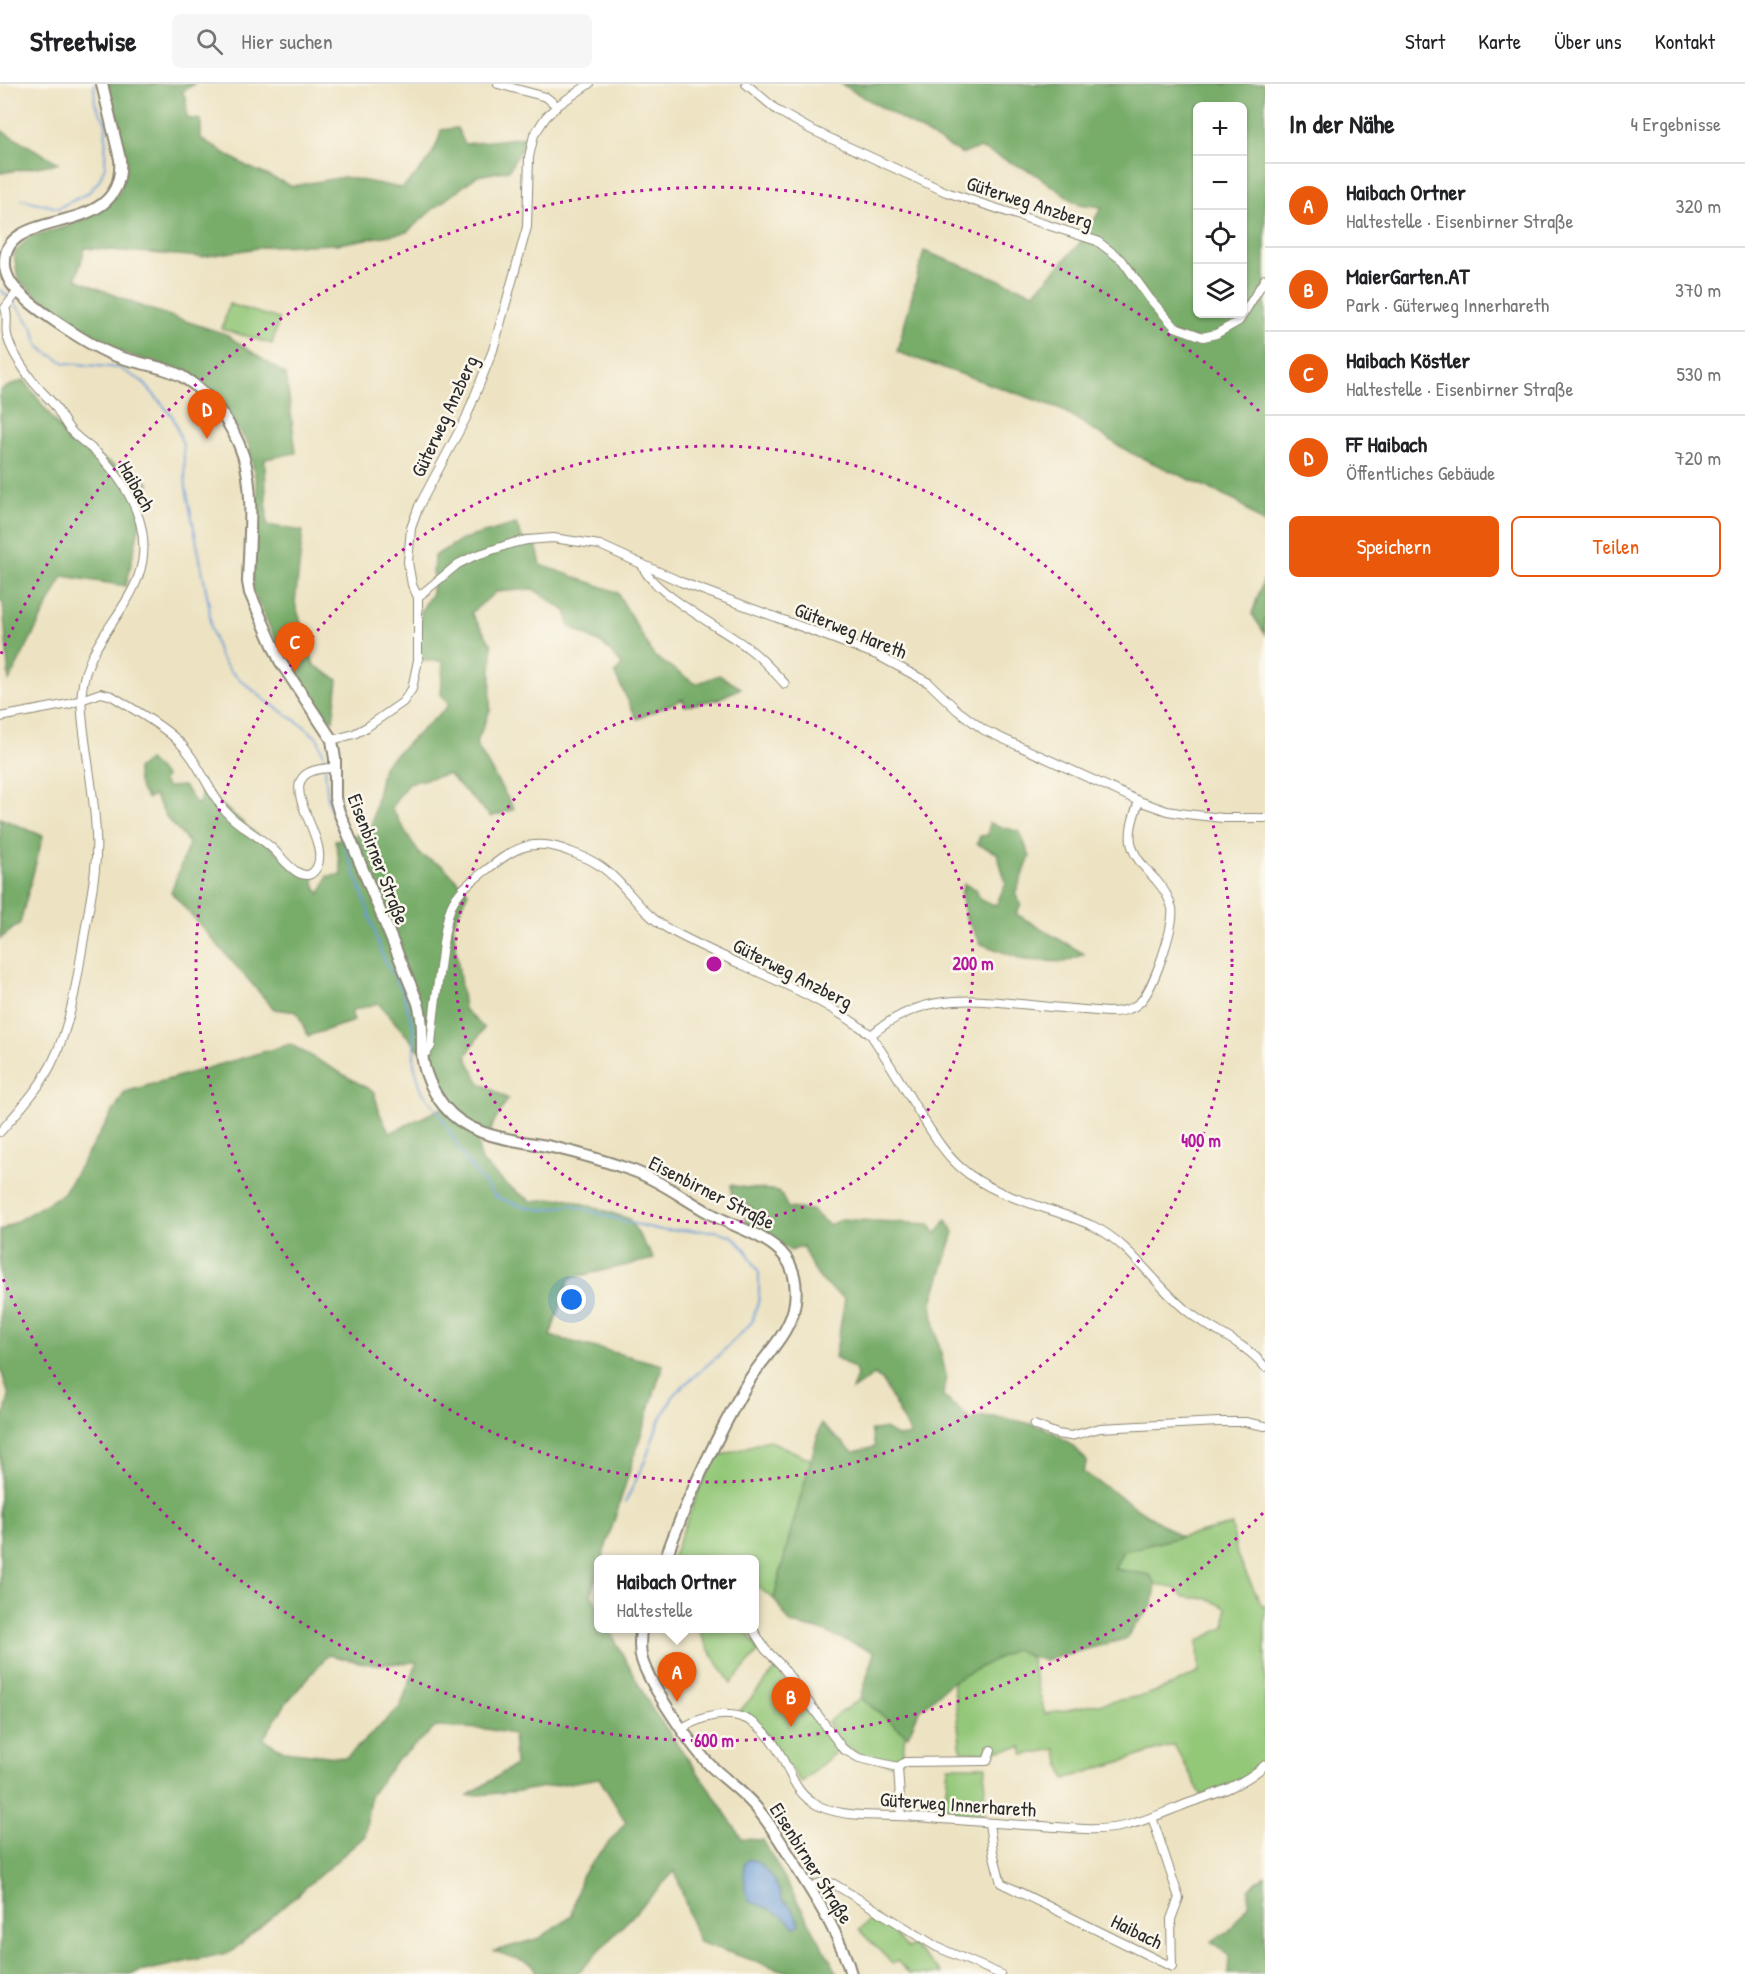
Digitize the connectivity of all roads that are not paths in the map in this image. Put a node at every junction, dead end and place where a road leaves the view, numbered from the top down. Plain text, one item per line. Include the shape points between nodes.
1 (102, 84) edge
2 (498, 84) edge
3 (589, 84) edge
4 (746, 84) edge
5 (557, 106) junction
6 (1265, 279) edge
7 (8, 302) edge
8 (642, 564) junction
9 (418, 597) junction
10 (785, 684) dead end
11 (81, 700) junction
12 (0, 717) edge
13 (332, 740) junction
14 (328, 768) junction
15 (1139, 801) junction
16 (1265, 818) edge
17 (871, 1035) junction
18 (422, 1053) junction
19 (0, 1131) edge
20 (1265, 1367) edge
21 (1034, 1425) dead end
22 (1265, 1426) edge
23 (667, 1555) edge
24 (640, 1633) edge
25 (755, 1633) edge
26 (682, 1728) junction
27 (991, 1750) dead end
28 (1265, 1765) edge
29 (898, 1767) junction
30 (901, 1815) junction
31 (1152, 1816) junction
32 (989, 1823) junction
33 (809, 1887) junction
34 (852, 1974) edge
35 (1000, 1974) edge

1 - 7 main road, Eisenbirner Straße via 120,159 119,184 108,199 82,215 29,229 15,238 7,251 5,266 10,283
2 - 5 street via 546,97
3 - 5 street, Güterweg Anzberg
4 - 6 street, Güterweg Anzberg via 778,111 810,129 946,192 1097,241 1122,260 1176,327 1203,337 1216,334 1239,321
5 - 9 street, Güterweg Anzberg via 539,126 531,148 527,227 493,350 466,418 411,528 408,562
7 - 11 street, Haibach via 8,336 22,366 70,431 113,471 140,524 140,576 93,655
7 - 13 main road, Eisenbirner Straße via 70,330 97,348 184,378 225,419 248,471 250,593 280,661
8 - 9 street, Güterweg Hareth via 600,545 566,539 527,540 458,564
8 - 10 street via 660,587 745,646
8 - 15 street, Güterweg Hareth via 713,595 877,655 929,683 984,729
9 - 13 street, Güterweg Anzberg via 418,660 409,696 362,731
11 - 12 street
11 - 14 street via 107,694 166,731 184,748 227,813 289,867 303,874 314,871 320,853 300,801 299,786 305,776
11 - 19 street, Haibach via 97,850 75,988 63,1037 49,1069
13 - 14 main road, Eisenbirner Straße
14 - 18 main road, Eisenbirner Straße via 339,812 422,1014
15 - 16 street, Güterweg Hareth via 1186,814
15 - 17 street via 1131,827 1133,851 1164,890 1172,913 1154,977 1139,1004 1129,1010 1108,1012 952,1000 914,1010
17 - 18 street, Güterweg Anzberg via 832,1009 657,923 609,872 594,862 538,844 520,847 456,896 444,935 431,1046
17 - 20 street, Güterweg Anzberg via 939,1144 961,1168 1000,1191 1105,1232 1179,1305 1247,1350
18 - 23 main road, Eisenbirner Straße via 429,1080 444,1107 476,1130 635,1172 768,1240 788,1258 795,1290 792,1317 747,1384 714,1446 686,1502
21 - 22 street via 1071,1436 1100,1428 1219,1422
24 - 26 main road, Eisenbirner Straße via 643,1662
25 - 29 street via 843,1749 859,1758
26 - 30 street, Güterweg Innerhareth via 706,1716 738,1716 773,1742 790,1778 813,1803 842,1813
26 - 33 main road, Eisenbirner Straße via 712,1766 758,1809
27 - 29 street via 987,1761 912,1760
28 - 31 street, Güterweg Innerhareth via 1226,1790
29 - 30 street
30 - 32 street, Güterweg Innerhareth
31 - 32 street, Güterweg Innerhareth via 1126,1826 1102,1829
31 - 32 street, Haibach via 1179,1898 1170,1918 1172,1967 1001,1882
33 - 34 main road, Eisenbirner Straße via 833,1927
33 - 35 street via 823,1882 834,1884 937,1947

